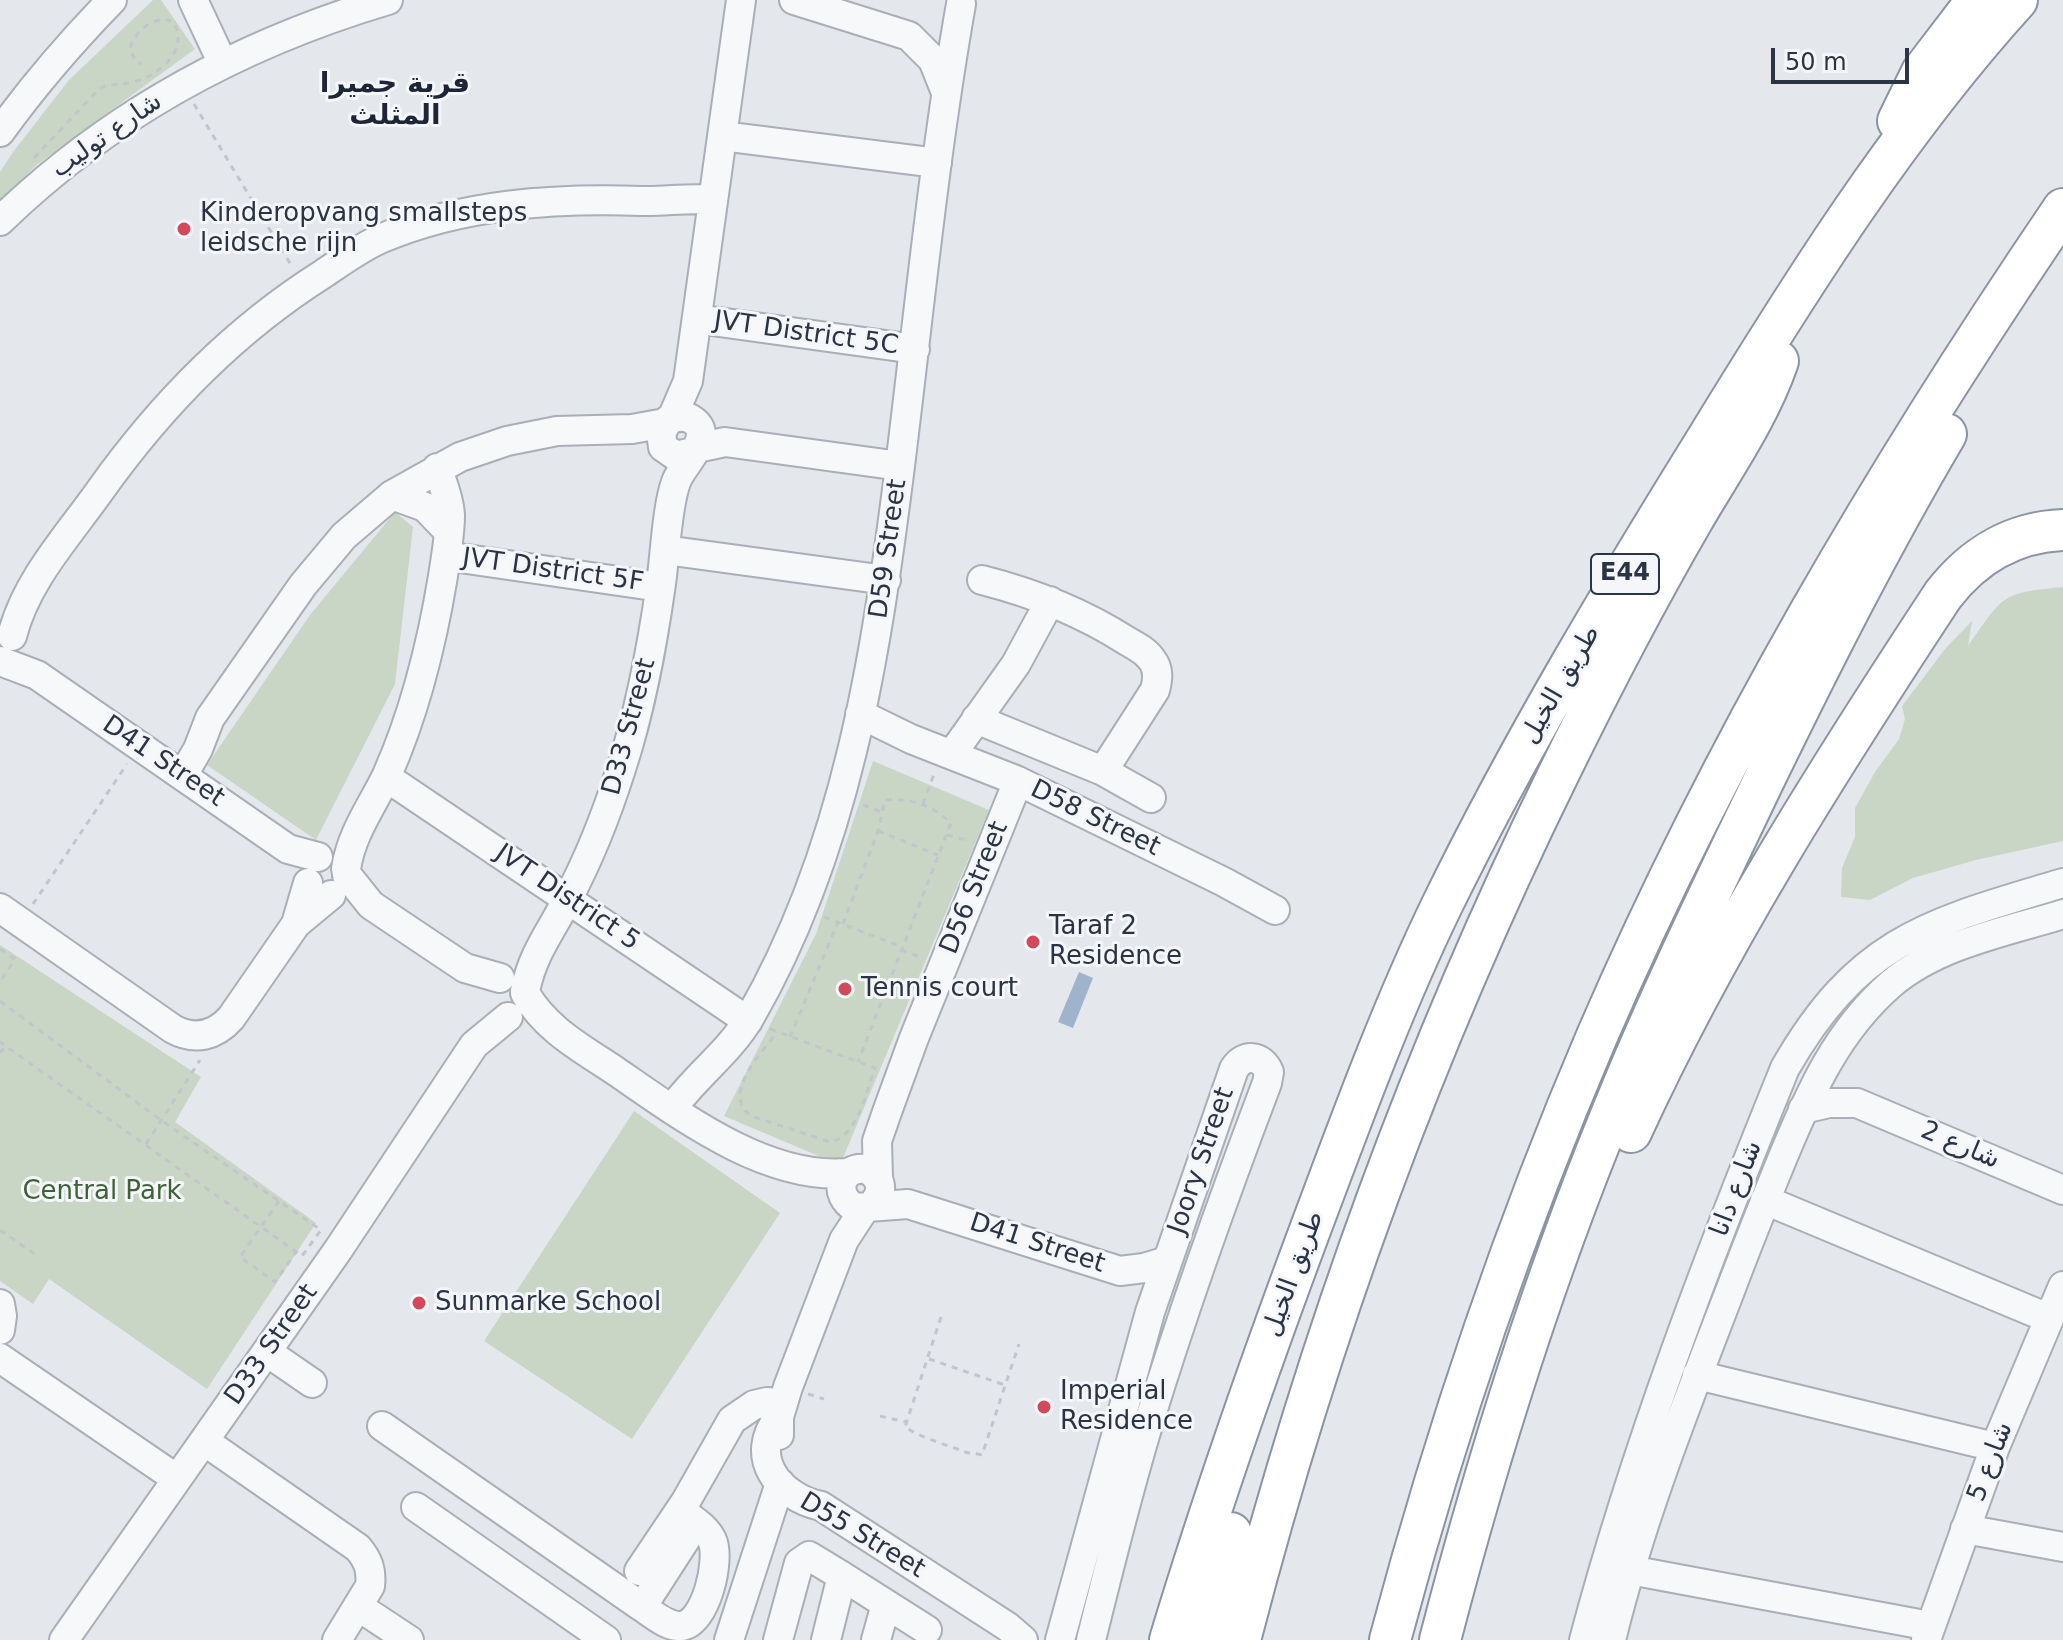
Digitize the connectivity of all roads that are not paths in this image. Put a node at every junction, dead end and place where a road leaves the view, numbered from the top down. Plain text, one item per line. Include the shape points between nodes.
1 (112, 0) edge
2 (193, 0) edge
3 (388, 0) edge
4 (741, 0) edge
5 (794, 0) edge
6 (1977, 0) edge
7 (2017, 0) edge
8 (962, 2) edge
9 (909, 36) junction
10 (223, 64) junction
11 (945, 92) junction
12 (0, 132) edge
13 (722, 136) junction
14 (937, 163) junction
15 (1885, 167) junction
16 (712, 209) junction
17 (2063, 209) edge
18 (0, 221) edge
19 (2063, 250) edge
20 (1792, 303) junction
21 (697, 319) junction
22 (915, 349) junction
23 (680, 435) junction
24 (900, 466) junction
25 (437, 468) junction
26 (392, 495) junction
27 (2063, 530) edge
28 (447, 544) junction
29 (665, 550) junction
30 (886, 580) junction
31 (982, 580) dead end
32 (660, 587) junction
33 (1050, 601) junction
34 (4, 638) edge
35 (976, 719) junction
36 (858, 725) junction
37 (947, 752) junction
38 (174, 768) junction
39 (1103, 771) junction
40 (386, 777) junction
41 (1018, 781) junction
42 (1151, 798) dead end
43 (327, 876) junction
44 (2063, 883) edge
45 (568, 900) junction
46 (1275, 910) dead end
47 (2063, 914) edge
48 (10, 915) edge
49 (506, 997) junction
50 (748, 1021) junction
51 (1830, 1054) junction
52 (1857, 1103) junction
53 (1803, 1109) junction
54 (682, 1115) junction
55 (860, 1189) junction
56 (2063, 1190) edge
57 (1765, 1200) junction
58 (1167, 1261) junction
59 (1120, 1271) junction
60 (2063, 1286) edge
61 (1542, 1297) junction
62 (0, 1304) edge
63 (1150, 1312) junction
64 (2048, 1318) junction
65 (0, 1330) edge
66 (1266, 1349) junction
67 (267, 1352) junction
68 (0, 1358) edge
69 (1697, 1375) junction
70 (312, 1383) dead end
71 (774, 1408) junction
72 (382, 1426) dead end
73 (204, 1441) junction
74 (1995, 1447) junction
75 (177, 1479) junction
76 (780, 1483) junction
77 (821, 1506) junction
78 (416, 1507) dead end
79 (685, 1515) junction
80 (1965, 1529) junction
81 (2063, 1547) edge
82 (1630, 1570) junction
83 (639, 1571) dead end
84 (842, 1576) junction
85 (941, 1583) junction
86 (886, 1604) junction
87 (359, 1607) junction
88 (642, 1607) junction
89 (1068, 1608) junction
90 (1016, 1633) edge
91 (1928, 1633) edge
92 (926, 1635) edge
93 (64, 1640) edge
94 (337, 1640) edge
95 (409, 1640) edge
96 (606, 1640) edge
97 (729, 1640) edge
98 (778, 1640) edge
99 (826, 1640) edge
100 (876, 1640) edge
101 (1060, 1640) edge
102 (1091, 1640) edge
103 (1170, 1640) edge
104 (1202, 1640) edge
105 (1240, 1640) edge
106 (1390, 1640) edge
107 (1440, 1640) edge
108 (1584, 1640) edge
109 (1611, 1640) edge

1 - 12 street via 74,38
2 - 10 street
3 - 10 street, شارع توليب via 305,27
4 - 13 street, D33 Street
5 - 9 street
6 - 15 highway via 1922,72 1899,118
7 - 15 highway, طريق الخيل / E44
8 - 9 street via 940,29
8 - 11 street, D59 Street
9 - 11 street via 933,60
10 - 18 street, شارع توليب via 98,138
11 - 14 street, D59 Street
13 - 14 street
13 - 16 street, D33 Street
14 - 22 street, D59 Street
15 - 20 highway, طريق الخيل / E44
16 - 21 street, D33 Street
16 - 34 street via 696,198 543,202 459,215 378,240 304,286 208,363 152,421 28,592
17 - 106 highway via 1852,538 1757,708 1636,949 1503,1275
19 - 61 highway via 1920,479 1800,705 1644,1035
20 - 66 highway, طريق الخيل / E44 via 1606,606 1471,847 1378,1048
20 - 105 highway via 1763,399 1608,675 1452,1005 1386,1172 1316,1373
21 - 22 street, JVT District 5C
21 - 23 street, D33 Street
22 - 24 street, D59 Street
23 - 24 street
23 - 25 street via 632,429 532,435
23 - 29 street, D33 Street
24 - 30 street, D59 Street
25 - 26 street
25 - 28 street via 448,502
26 - 28 street via 425,507
26 - 38 street via 323,560 210,718 180,744
27 - 61 highway via 2024,536 1990,551 1961,573 1938,602 1738,926 1664,1064 1583,1242
28 - 32 street, JVT District 5F
28 - 40 street via 420,681
29 - 30 street
29 - 32 street, D33 Street
30 - 36 street, D59 Street
31 - 33 street
32 - 45 street, D33 Street via 645,679 621,769
33 - 35 street via 1016,664
33 - 39 street via 1117,634 1146,653 1157,670 1155,690
34 - 38 street, D41 Street via 37,675
35 - 37 street
35 - 39 street
36 - 37 street, D58 Street
36 - 50 street, D59 Street via 829,834 802,908
37 - 41 street, D58 Street
38 - 43 street, D41 Street
39 - 42 street
40 - 43 street
40 - 45 street, JVT District 5
41 - 46 street, D58 Street
41 - 55 street, D56 Street via 914,1038
43 - 48 street via 231,1018 215,1032 193,1036 173,1029
43 - 49 street, D41 Street
44 - 108 street, شارع دانا via 1964,912 1894,944 1860,970 1805,1032 1785,1068 1693,1301 1612,1538
45 - 49 street, D33 Street
45 - 50 street, JVT District 5
47 - 51 street, شارع دانا via 1968,943 1910,970 1858,1017
49 - 54 street, D41 Street
49 - 67 street, D33 Street
50 - 54 street, D59 Street
51 - 52 street
51 - 53 street, شارع دانا
52 - 53 street, شارع 2
52 - 56 street, شارع 2
53 - 57 street, شارع دانا
54 - 55 street, D41 Street via 752,1153
55 - 59 street, D41 Street
55 - 71 street, D56 Street
57 - 64 street
57 - 69 street, شارع دانا
58 - 59 street, D41 Street
58 - 63 street, Joory Street
58 - 102 street, Joory Street via 1234,1069 1241,1060 1258,1059 1269,1078 1168,1358
59 - 63 street
60 - 64 street, شارع 5
61 - 107 highway
62 - 65 street
63 - 89 street, Joory Street
64 - 74 street, شارع 5
66 - 103 highway, طريق الخيل
66 - 104 highway via 1256,1441
67 - 70 street
67 - 73 street, D33 Street
68 - 75 street
69 - 74 street
69 - 82 street, شارع دانا
71 - 76 street, D55 Street via 767,1446 769,1468
71 - 77 street, D56 Street via 781,1464
71 - 79 street via 746,1408 732,1420
72 - 88 street
73 - 75 street, D33 Street
73 - 87 street via 358,1548 371,1575
74 - 80 street, شارع 5
75 - 93 street, D33 Street
76 - 77 street, D55 Street
76 - 97 street
77 - 85 street, D55 Street
78 - 96 street
79 - 83 street
79 - 88 street
79 - 88 street via 720,1528 723,1536 723,1552 701,1611 688,1624 670,1625
80 - 81 street
80 - 91 street, شارع 5
82 - 91 street
82 - 109 street, شارع دانا
84 - 86 street
84 - 98 street via 812,1557 801,1559
84 - 99 street
85 - 90 street, D55 Street
85 - 92 street
86 - 92 street
86 - 100 street
87 - 94 street
87 - 95 street
89 - 90 street, D55 Street
89 - 101 street, Joory Street

